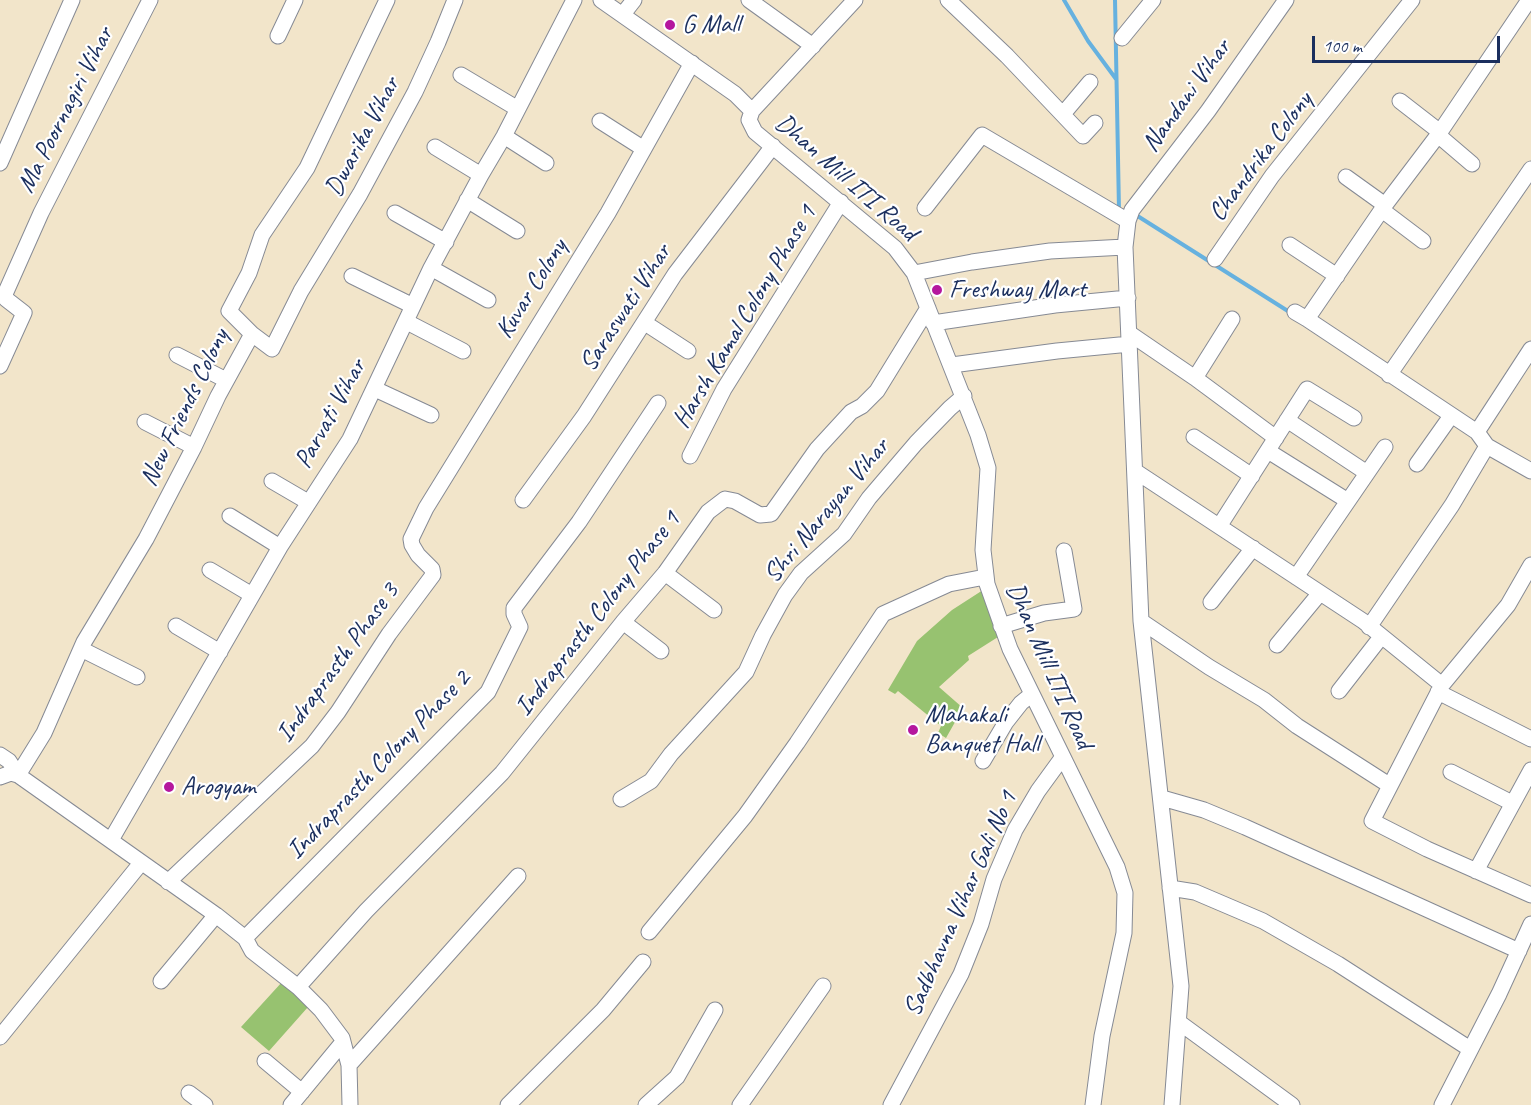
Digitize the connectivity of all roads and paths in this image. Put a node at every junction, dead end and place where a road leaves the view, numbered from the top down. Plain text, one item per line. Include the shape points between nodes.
1 (72, 0) edge
2 (150, 0) edge
3 (295, 0) edge
4 (387, 0) edge
5 (455, 0) edge
6 (574, 0) edge
7 (602, 0) edge
8 (634, 0) edge
9 (749, 0) edge
10 (855, 0) edge
11 (948, 0) edge
12 (1153, 0) edge
13 (1286, 0) edge
14 (1412, 0) edge
15 (1529, 0) edge
16 (622, 14) junction
17 (278, 36) dead end
18 (1122, 38) dead end
19 (813, 46) junction
20 (693, 63) junction
21 (461, 75) dead end
22 (1090, 82) dead end
23 (1400, 101) dead end
24 (518, 109) junction
25 (752, 111) junction
26 (1063, 114) junction
27 (600, 121) dead end
28 (1095, 123) dead end
29 (1439, 134) junction
30 (504, 136) junction
31 (773, 146) junction
32 (435, 147) dead end
33 (644, 149) junction
34 (0, 162) edge
35 (546, 163) dead end
36 (1472, 164) dead end
37 (1531, 169) edge
38 (481, 175) junction
39 (1346, 177) dead end
40 (467, 200) junction
41 (841, 202) junction
42 (1384, 207) junction
43 (925, 208) dead end
44 (395, 213) dead end
45 (1122, 218) junction
46 (517, 231) dead end
47 (1423, 241) dead end
48 (446, 242) junction
49 (1290, 245) dead end
50 (1122, 247) junction
51 (1215, 259) dead end
52 (431, 268) junction
53 (914, 273) junction
54 (352, 276) dead end
55 (1337, 276) junction
56 (1125, 299) junction
57 (488, 300) dead end
58 (413, 306) junction
59 (928, 308) junction
60 (1232, 319) dead end
61 (407, 322) junction
62 (645, 323) junction
63 (933, 323) junction
64 (252, 334) junction
65 (1128, 342) junction
66 (1531, 349) edge
67 (463, 351) dead end
68 (688, 351) dead end
69 (177, 355) dead end
70 (952, 365) junction
71 (0, 366) edge
72 (1389, 375) junction
73 (1195, 378) junction
74 (226, 380) junction
75 (375, 389) junction
76 (964, 396) junction
77 (658, 403) dead end
78 (431, 416) dead end
79 (1451, 416) junction
80 (1354, 418) dead end
81 (1287, 420) junction
82 (145, 422) dead end
83 (1478, 432) junction
84 (1194, 437) dead end
85 (1272, 444) junction
86 (1487, 446) junction
87 (194, 447) junction
88 (1385, 447) dead end
89 (690, 456) dead end
90 (1417, 464) dead end
91 (1135, 471) junction
92 (1531, 471) edge
93 (1367, 473) junction
94 (1252, 476) junction
95 (273, 481) dead end
96 (523, 500) dead end
97 (1347, 501) junction
98 (308, 502) junction
99 (230, 516) dead end
100 (1220, 525) junction
101 (411, 539) joint
102 (280, 547) junction
103 (1253, 548) junction
104 (1064, 551) dead end
105 (1531, 565) edge
106 (210, 570) dead end
107 (665, 573) junction
108 (985, 577) junction
109 (1296, 577) junction
110 (1320, 592) junction
111 (252, 595) junction
112 (1210, 602) dead end
113 (714, 610) dead end
114 (1141, 621) junction
115 (623, 622) junction
116 (176, 626) dead end
117 (1001, 626) junction
118 (1376, 632) junction
119 (1277, 645) dead end
120 (81, 649) junction
121 (661, 651) dead end
122 (220, 652) junction
123 (137, 677) dead end
124 (1440, 689) junction
125 (1339, 691) dead end
126 (1032, 693) junction
127 (1531, 739) edge
128 (0, 755) edge
129 (1062, 758) junction
130 (983, 761) dead end
131 (1531, 770) edge
132 (1450, 772) dead end
133 (18, 775) junction
134 (0, 777) edge
135 (1389, 785) junction
136 (1162, 798) junction
137 (621, 799) dead end
138 (1512, 803) junction
139 (111, 840) junction
140 (141, 863) junction
141 (1476, 871) junction
142 (518, 876) dead end
143 (168, 882) junction
144 (1170, 888) junction
145 (1531, 895) edge
146 (216, 915) junction
147 (1531, 924) edge
148 (649, 932) dead end
149 (245, 938) junction
150 (1519, 951) junction
151 (643, 962) dead end
152 (161, 981) dead end
153 (823, 986) dead end
154 (298, 987) junction
155 (715, 1010) dead end
156 (1180, 1023) junction
157 (0, 1037) edge
158 (343, 1042) junction
159 (1470, 1049) junction
160 (265, 1061) dead end
161 (349, 1065) junction
162 (302, 1092) junction
163 (189, 1093) dead end
164 (205, 1105) edge
165 (291, 1105) edge
166 (350, 1105) edge
167 (508, 1105) edge
168 (646, 1105) edge
169 (740, 1105) edge
170 (891, 1105) edge
171 (1093, 1105) edge
172 (1172, 1105) edge
173 (1292, 1105) edge
174 (1442, 1105) edge

1 - 34 street
2 - 71 street, Ma Poornagiri Vihar via 41,213 5,294 24,312
3 - 17 street
4 - 64 street, New Friends Colony via 307,168 262,235 249,273 229,311
5 - 64 street, Dwarika Vihar via 415,92 272,348
6 - 24 street, Parvati Vihar
7 - 16 street
8 - 16 street
9 - 19 street
10 - 19 street, Dhan Mill ITI Road
11 - 26 street
12 - 18 street
13 - 45 street, Nandani Vihar via 1208,111
14 - 51 street, Chandrika Colony via 1272,176
15 - 29 street
16 - 20 street
19 - 25 street, Dhan Mill ITI Road
20 - 25 street
20 - 33 street, Kuvar Colony
21 - 24 street
22 - 26 street
23 - 29 street
24 - 30 street, Parvati Vihar
25 - 31 street, Dhan Mill ITI Road via 749,120 756,132
26 - 28 street via 1083,136
27 - 33 street
29 - 36 street
29 - 42 street
30 - 35 street
30 - 38 street, Parvati Vihar
31 - 41 street, Dhan Mill ITI Road
31 - 62 street, Saraswati Vihar via 675,274
32 - 38 street
33 - 101 street, Kuvar Colony via 426,507
37 - 72 street
38 - 40 street, Parvati Vihar
39 - 42 street
40 - 46 street
40 - 48 street, Parvati Vihar
41 - 53 street, Dhan Mill ITI Road via 895,248
41 - 89 street, Harsh Kamal Colony Phase 1 via 724,390
42 - 47 street
42 - 55 street
43 - 45 street via 982,135
44 - 48 street
45 - 50 street
48 - 52 street, Parvati Vihar
49 - 55 street
50 - 53 street via 1050,250
50 - 56 street
52 - 57 street
52 - 58 street, Parvati Vihar
53 - 59 street, Dhan Mill ITI Road
54 - 58 street
55 - 72 street via 1301,316
56 - 63 street
56 - 65 street
58 - 61 street, Parvati Vihar
59 - 63 street, Dhan Mill ITI Road
59 - 107 street, Indraprasth Colony Phase 1 via 877,391 817,449 771,514 760,516 725,499 708,512
60 - 73 street
61 - 67 street
61 - 75 street, Parvati Vihar
62 - 68 street
62 - 96 street, Saraswati Vihar
63 - 70 street, Dhan Mill ITI Road
64 - 74 street, New Friends Colony
65 - 70 street
65 - 73 street
65 - 91 street
66 - 83 street
69 - 74 street
70 - 76 street, Dhan Mill ITI Road
72 - 79 street
73 - 85 street via 1234,406
74 - 87 street, New Friends Colony
75 - 78 street
75 - 98 street, Parvati Vihar via 350,438
76 - 108 street, Dhan Mill ITI Road via 988,468
76 - 137 street, Shri Narayan Vihar via 915,443 844,534 801,573 785,594 746,672 651,781
77 - 149 street, Indraprasth Colony Phase 2 via 579,522 514,608 520,627 488,692
79 - 83 street
79 - 90 street
80 - 81 street via 1307,389
81 - 85 street
81 - 93 street
82 - 87 street
83 - 86 street
84 - 94 street
85 - 94 street
85 - 97 street
86 - 92 street
86 - 118 street
87 - 120 street, New Friends Colony via 146,539
88 - 93 street
91 - 100 street
91 - 114 street
93 - 97 street
94 - 100 street
95 - 98 street
97 - 109 street
98 - 102 street, Parvati Vihar
99 - 102 street
100 - 103 street
101 - 143 street, Indraprasth Phase 3 via 433,574 388,634 338,712 312,746
102 - 111 street, Parvati Vihar
103 - 109 street
103 - 112 street
104 - 117 street via 1074,609
105 - 124 street via 1508,605
106 - 111 street
107 - 113 street
107 - 115 street, Indraprasth Colony Phase 1
108 - 117 street, Dhan Mill ITI Road
108 - 148 street via 949,584 883,614 745,816
109 - 110 street
110 - 118 street
110 - 119 street
111 - 122 street, Parvati Vihar
114 - 135 street
114 - 136 street
115 - 121 street
115 - 154 street, Indraprasth Colony Phase 1 via 502,773 366,911
116 - 122 street
117 - 126 street, Dhan Mill ITI Road
118 - 124 street
118 - 125 street
120 - 123 street
120 - 133 street, New Friends Colony via 44,734
122 - 139 street, Parvati Vihar
124 - 127 street
124 - 135 street
126 - 129 street, Dhan Mill ITI Road
126 - 130 street via 1006,722
128 - 133 street via 14,766
129 - 170 street, Sadbhavna Vihar Gali No 1 via 1015,830 961,974
129 - 171 street, Dhan Mill ITI Road via 1117,867 1125,893 1124,933 1102,1036
131 - 138 street
132 - 138 street
133 - 134 street via 11,772
133 - 139 street
135 - 141 street via 1372,821
136 - 144 street
136 - 150 street via 1245,827
138 - 141 street
139 - 140 street
140 - 143 street
140 - 157 street
141 - 145 street
142 - 161 street
143 - 146 street
144 - 156 street via 1181,986
144 - 159 street via 1195,892 1263,921
146 - 149 street
146 - 152 street
147 - 150 street
149 - 154 street via 252,951
150 - 159 street
151 - 167 street via 603,1011
153 - 169 street
154 - 158 street via 335,1027
155 - 168 street via 677,1077
156 - 172 street
156 - 173 street
158 - 161 street
158 - 162 street
159 - 174 street
160 - 162 street
161 - 166 street
162 - 165 street
163 - 164 street

